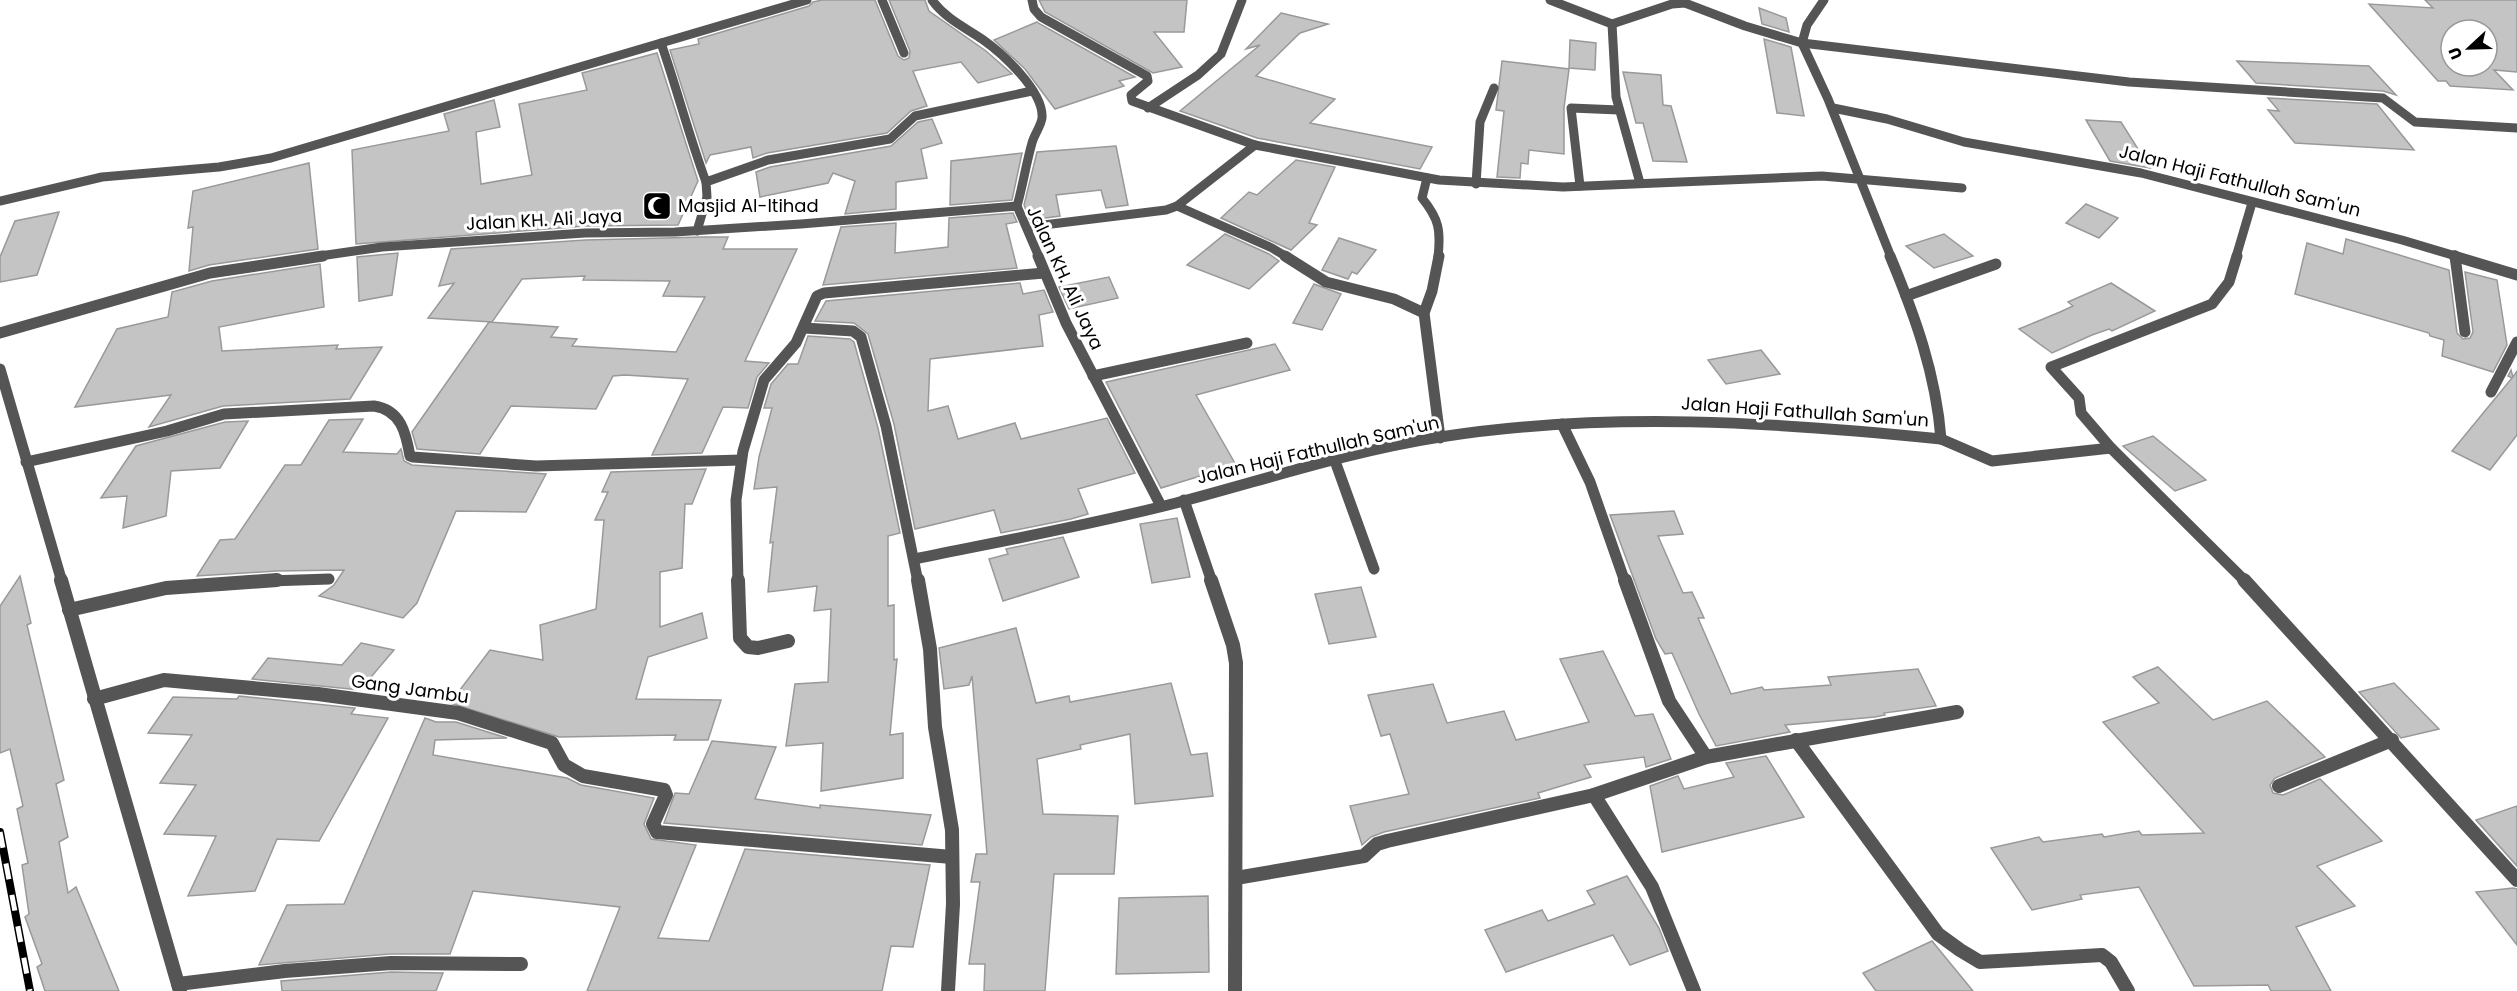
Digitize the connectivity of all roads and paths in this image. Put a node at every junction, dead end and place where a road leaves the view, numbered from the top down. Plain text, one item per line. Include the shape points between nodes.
1 (807, 0) edge
2 (882, 0) edge
3 (932, 0) edge
4 (1032, 0) edge
5 (1242, 0) edge
6 (1550, 0) edge
7 (1824, 0) edge
8 (1612, 24) junction
9 (661, 43) junction
10 (1802, 43) junction
11 (903, 53) dead end
12 (1494, 88) dead end
13 (1032, 91) junction
14 (1148, 108) junction
15 (1833, 108) junction
16 (1619, 110) junction
17 (2517, 128) edge
18 (1255, 145) junction
19 (1427, 178) junction
20 (1859, 178) junction
21 (706, 182) junction
22 (1640, 183) junction
23 (1476, 184) junction
24 (1580, 186) junction
25 (1962, 188) dead end
26 (0, 201) edge
27 (2252, 203) junction
28 (1017, 206) junction
29 (1177, 206) junction
30 (1027, 227) junction
31 (697, 231) junction
32 (2455, 255) junction
33 (1996, 264) dead end
34 (1044, 273) junction
35 (2517, 275) edge
36 (1906, 296) junction
37 (1424, 313) junction
38 (804, 328) junction
39 (2465, 332) dead end
40 (0, 333) edge
41 (2517, 342) edge
42 (1247, 343) dead end
43 (0, 369) edge
44 (1093, 376) junction
45 (2491, 392) dead end
46 (1562, 424) junction
47 (1440, 438) junction
48 (1941, 439) junction
49 (2111, 448) junction
50 (741, 460) junction
51 (1335, 461) junction
52 (26, 462) junction
53 (1184, 500) junction
54 (1161, 507) junction
55 (915, 559) junction
56 (1374, 569) dead end
57 (329, 579) dead end
58 (69, 610) junction
59 (788, 641) dead end
60 (94, 699) junction
61 (1957, 712) dead end
62 (1796, 740) junction
63 (2391, 740) junction
64 (1706, 757) junction
65 (2279, 786) dead end
66 (1594, 795) junction
67 (952, 857) junction
68 (1236, 878) junction
69 (2517, 879) edge
70 (521, 964) dead end
71 (179, 987) edge
72 (948, 991) edge
73 (1235, 991) edge
74 (1694, 991) edge
75 (2128, 991) edge

1 - 9 street
2 - 11 street
3 - 13 street via 944,15 1006,59
4 - 14 street via 1041,17 1147,76 1148,81 1130,98
5 - 14 street via 1221,54 1198,75
6 - 8 street
7 - 10 street via 1807,25
8 - 10 street via 1685,3
8 - 16 street
9 - 21 street
9 - 26 street via 271,158 219,167 102,177
10 - 15 street
10 - 17 street via 2129,82 2383,98 2413,122
12 - 23 street via 1480,122
13 - 21 street via 915,116 890,139 768,160
13 - 28 street via 1042,118 1031,144
14 - 18 street
15 - 20 street, Jalan Haji Fathullah Sam'un
15 - 27 street, Jalan Haji Fathullah Sam'un via 1964,142 2141,173
16 - 22 street
16 - 24 street via 1571,108
18 - 19 street
18 - 29 street
19 - 23 street
19 - 37 street via 1422,198 1435,213 1438,272
20 - 22 street
20 - 25 street
20 - 36 street, Jalan Haji Fathullah Sam'un
21 - 31 street via 707,197
22 - 24 street
23 - 24 street
27 - 32 street, Jalan Haji Fathullah Sam'un
27 - 49 street via 2229,282 2212,304 2051,367 2079,398 2080,413
28 - 30 street, Jalan KH. Ali Jaya
28 - 31 street, Jalan KH. Ali Jaya
29 - 30 street
29 - 37 street via 1272,248 1326,282 1394,299
30 - 34 street, Jalan KH. Ali Jaya
31 - 40 street, Jalan KH. Ali Jaya via 585,232 430,242 301,257 210,273
32 - 35 street, Jalan Haji Fathullah Sam'un
32 - 39 street
33 - 36 street
34 - 38 street via 824,293 817,296
34 - 44 street, Jalan KH. Ali Jaya
36 - 48 street, Jalan Haji Fathullah Sam'un via 1941,414
37 - 47 street
38 - 50 street via 764,380
38 - 55 street via 860,334 886,426
41 - 45 street
42 - 44 street
43 - 52 street
44 - 54 street, Jalan KH. Ali Jaya
46 - 47 street, Jalan Haji Fathullah Sam'un
46 - 48 street, Jalan Haji Fathullah Sam'un via 1716,423 1855,429
46 - 64 street via 1590,482 1669,701
47 - 51 street, Jalan Haji Fathullah Sam'un
48 - 49 street via 1992,461
49 - 63 street via 2223,557
50 - 52 street via 511,465 413,457 408,434 397,416 374,406 224,414 167,431
50 - 59 street via 735,529 740,638 748,647 758,648
51 - 53 street, Jalan Haji Fathullah Sam'un
51 - 56 street
52 - 58 street
53 - 54 street, Jalan Haji Fathullah Sam'un
53 - 68 street via 1234,654
54 - 55 street, Jalan Haji Fathullah Sam'un
55 - 67 street via 930,649 935,727 952,830
57 - 58 street via 214,581 161,587 108,597
58 - 60 street
60 - 67 street, Gang Jambu via 170,680 459,713 552,743 564,765 583,776 661,788 666,795 653,824 655,830 668,834
60 - 71 street
61 - 62 street
62 - 64 street
62 - 75 street via 1938,934 1980,962 2102,955 2111,962
63 - 65 street
63 - 69 street
64 - 66 street
66 - 68 street via 1387,841 1355,859
66 - 74 street via 1652,887
67 - 72 street
68 - 73 street
70 - 71 street via 391,963 285,971

